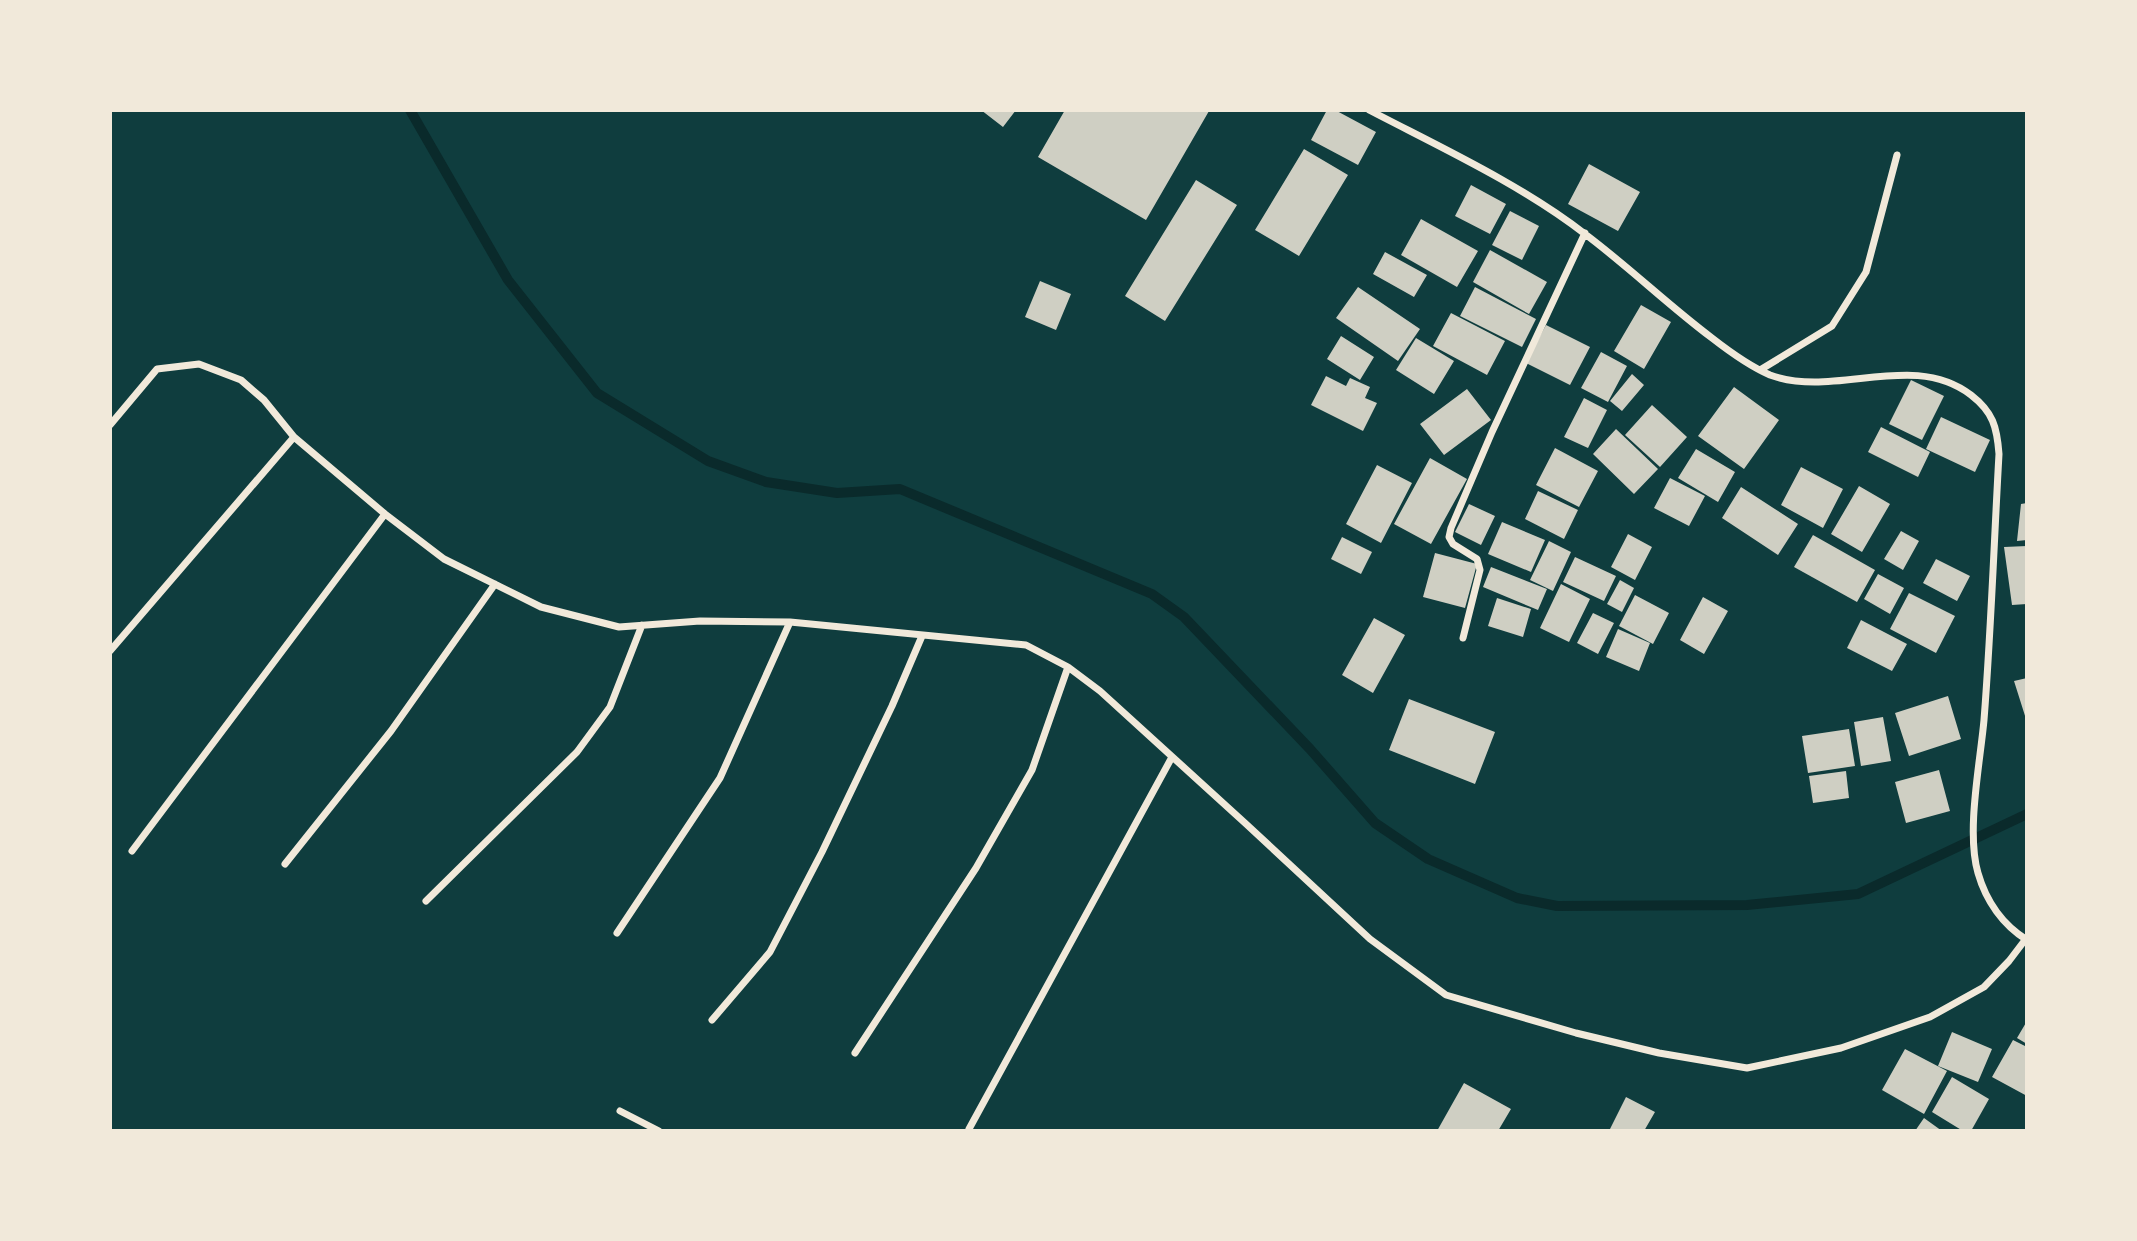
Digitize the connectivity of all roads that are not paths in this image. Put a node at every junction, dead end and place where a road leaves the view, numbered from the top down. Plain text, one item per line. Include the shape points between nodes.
1 (1369, 110) edge
2 (1897, 155) dead end
3 (1585, 233) junction
4 (1760, 370) junction
5 (110, 425) edge
6 (294, 437) junction
7 (385, 514) junction
8 (495, 584) junction
9 (790, 622) junction
10 (642, 625) junction
11 (922, 636) junction
12 (1462, 638) dead end
13 (110, 651) edge
14 (1068, 667) junction
15 (1171, 757) junction
16 (132, 850) dead end
17 (285, 864) dead end
18 (426, 901) dead end
19 (617, 933) dead end
20 (2026, 940) edge
21 (712, 1020) dead end
22 (855, 1053) dead end
23 (620, 1111) dead end
24 (969, 1129) edge
25 (659, 1131) edge

1 - 3 street via 1546,206
2 - 4 street via 1866,272 1832,326
3 - 4 street via 1692,324
3 - 12 street via 1451,528 1453,544 1477,559 1480,570
4 - 20 street via 1798,382 1914,374 1937,377 1962,388 1985,406 1998,431 1984,718 1973,828 1978,872 1989,901
5 - 6 street via 157,369 199,364 241,380
6 - 7 street
6 - 13 street
7 - 8 street via 444,559
7 - 16 street
8 - 10 street via 541,607 619,627
8 - 17 street via 391,731
9 - 10 street
9 - 11 street
9 - 19 street via 720,778
10 - 18 street via 610,706 577,752
11 - 14 street via 1026,645
11 - 21 street via 822,852 770,952
14 - 15 street
14 - 22 street via 1032,770 976,868
15 - 20 street via 1370,939 1446,995 1659,1053 1747,1068 1840,1048 1930,1017 1984,987
15 - 24 street
23 - 25 street

